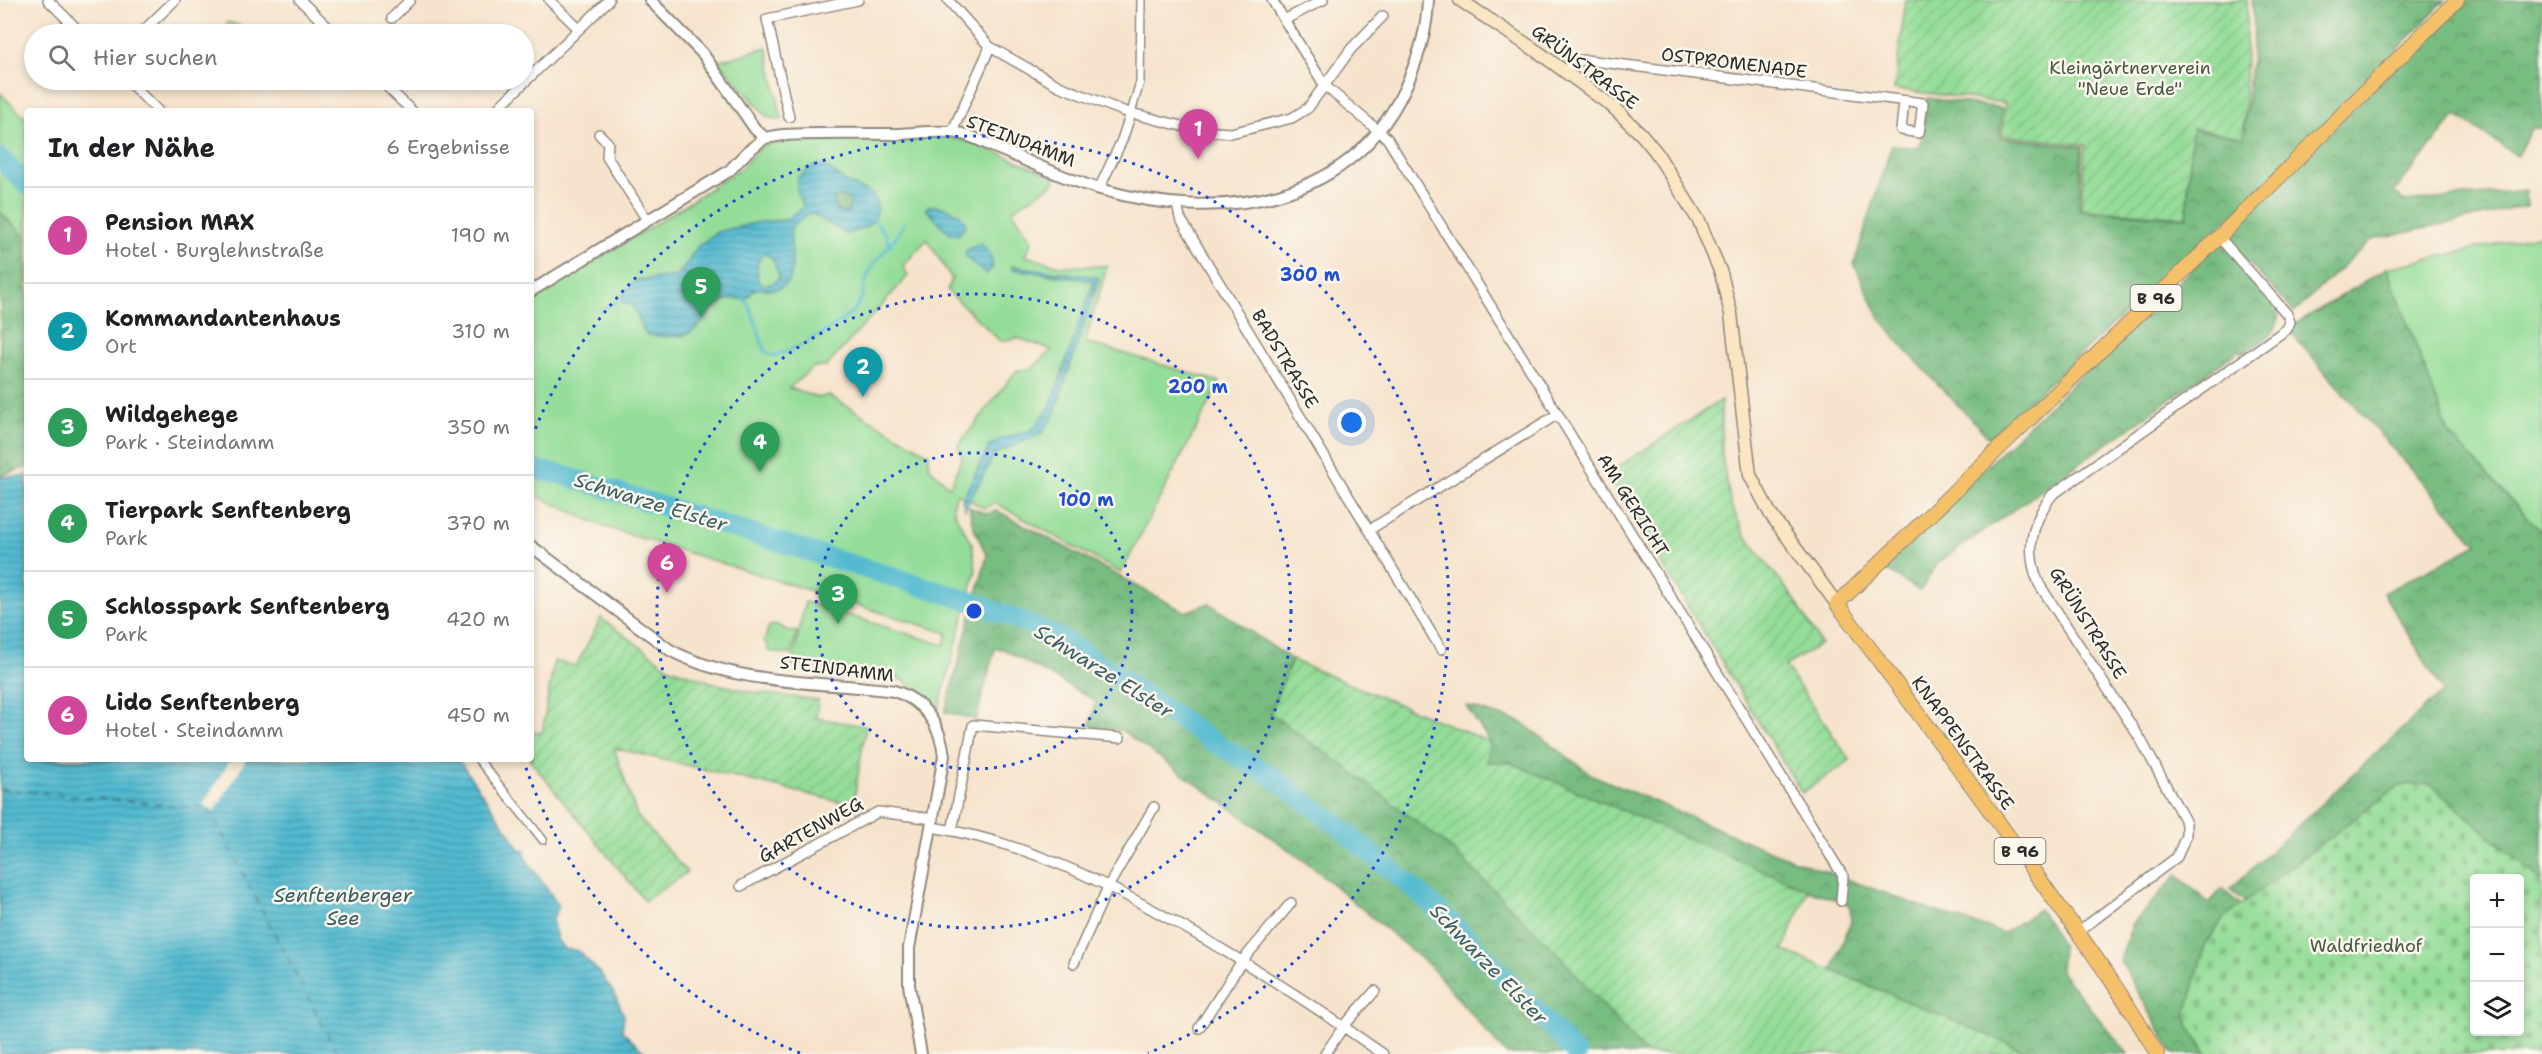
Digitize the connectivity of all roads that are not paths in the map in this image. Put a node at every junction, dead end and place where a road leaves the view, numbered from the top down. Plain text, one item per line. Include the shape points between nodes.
1 (48, 0) edge
2 (175, 0) edge
3 (300, 0) edge
4 (410, 0) edge
5 (549, 0) edge
6 (609, 0) edge
7 (650, 0) edge
8 (858, 0) edge
9 (948, 0) edge
10 (1142, 0) edge
11 (1272, 0) edge
12 (1323, 0) edge
13 (1428, 0) edge
14 (1460, 0) edge
15 (2457, 0) edge
16 (1383, 16) dead end
17 (392, 18) dead end
18 (1284, 20) junction
19 (72, 24) edge
20 (150, 24) edge
21 (325, 24) edge
22 (579, 29) junction
23 (990, 47) junction
24 (1565, 72) junction
25 (534, 73) edge
26 (1325, 86) junction
27 (137, 90) edge
28 (390, 90) edge
29 (517, 90) edge
30 (1904, 100) dead end
31 (155, 108) edge
32 (409, 108) edge
33 (498, 108) edge
34 (1131, 113) junction
35 (789, 117) dead end
36 (1379, 131) junction
37 (952, 132) junction
38 (599, 134) dead end
39 (765, 138) junction
40 (1099, 189) junction
41 (1177, 204) junction
42 (647, 220) junction
43 (2219, 237) junction
44 (534, 289) edge
45 (1558, 414) junction
46 (1369, 530) junction
47 (534, 548) edge
48 (1837, 604) junction
49 (1441, 648) dead end
50 (1120, 738) dead end
51 (480, 762) edge
52 (1154, 807) dead end
53 (933, 823) junction
54 (952, 831) junction
55 (543, 840) dead end
56 (1109, 885) junction
57 (741, 886) dead end
58 (1841, 902) dead end
59 (1291, 903) dead end
60 (2078, 932) junction
61 (1242, 961) junction
62 (1074, 963) dead end
63 (1376, 991) dead end
64 (1344, 1026) junction
65 (1199, 1028) dead end
66 (921, 1054) edge
67 (1325, 1054) edge
68 (1383, 1054) edge
69 (2157, 1054) edge

1 - 19 street
2 - 20 street
3 - 21 street
4 - 17 street
5 - 22 street
6 - 22 street
7 - 39 street via 704,54
8 - 35 street via 767,19
9 - 23 street
10 - 34 street via 1140,82
11 - 18 street, AM GERICHT
12 - 18 street
13 - 36 street, STEINDAMM via 1427,22 1415,64 1403,93
14 - 24 main road, GRÜNSTRASSE
15 - 43 main road, B 96
16 - 26 street via 1351,49
18 - 26 street, AM GERICHT
22 - 25 street
23 - 34 street via 1059,86
23 - 37 street
24 - 30 street, OSTPROMENADE via 1574,61 1586,60
24 - 48 main road, GRÜNSTRASSE via 1613,107 1642,135 1700,221 1721,273 1731,314 1750,475 1771,515
26 - 34 street via 1308,108 1292,118 1231,133 1202,131
26 - 36 street, AM GERICHT
27 - 31 street
28 - 32 street
29 - 33 street
34 - 40 street
36 - 41 street, STEINDAMM via 1352,160 1294,191 1221,204
36 - 45 street, AM GERICHT via 1387,138
37 - 39 street, STEINDAMM via 792,134
37 - 40 street, STEINDAMM
38 - 42 street via 608,143 607,157
39 - 42 street via 729,171
40 - 41 street, STEINDAMM
41 - 46 street, BADSTRASSE via 1180,218
42 - 44 street
43 - 48 main road, B 96
43 - 60 street, GRÜNSTRASSE via 2287,314 2287,329 2052,495 2040,512 2031,539 2032,565 2039,584 2141,740 2186,823 2186,836 2177,857
45 - 46 street
45 - 58 street, AM GERICHT via 1843,876
46 - 49 street, BADSTRASSE
47 - 53 street, STEINDAMM via 684,657 745,674 887,690 913,699 934,722 943,745
48 - 60 main road, KNAPPENSTRASSE / B 96
50 - 54 street via 973,726
51 - 55 street
52 - 56 street
53 - 54 street, GARTENWEG
53 - 57 street, GARTENWEG via 878,812
53 - 66 street, STEINDAMM via 909,948 909,985
54 - 56 street, GARTENWEG via 1028,850
56 - 61 street, GARTENWEG
56 - 62 street
59 - 61 street
60 - 69 main road, KNAPPENSTRASSE / B 96
61 - 64 street, GARTENWEG
61 - 65 street
63 - 64 street
64 - 67 street
64 - 68 street, GARTENWEG

